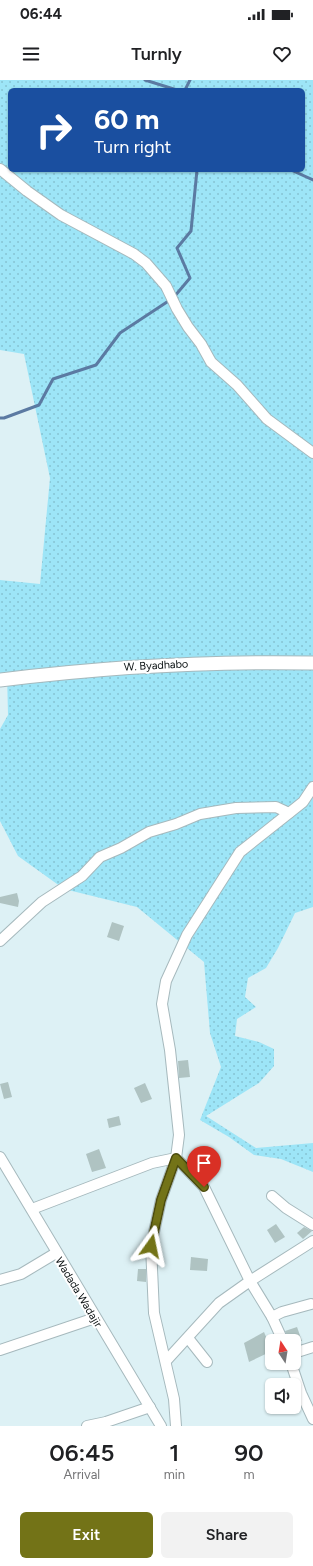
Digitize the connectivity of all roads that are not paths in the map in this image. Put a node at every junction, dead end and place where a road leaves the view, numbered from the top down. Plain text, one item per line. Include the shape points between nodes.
1 (0, 169) edge
2 (313, 453) edge
3 (313, 663) edge
4 (0, 680) edge
5 (313, 787) edge
6 (289, 813) junction
7 (0, 941) edge
8 (0, 1157) edge
9 (176, 1158) junction
10 (272, 1196) dead end
11 (32, 1209) junction
12 (313, 1225) edge
13 (313, 1241) edge
14 (56, 1253) junction
15 (0, 1280) edge
16 (250, 1281) junction
17 (311, 1304) dead end
18 (272, 1317) junction
19 (95, 1318) junction
20 (280, 1334) edge
21 (188, 1338) junction
22 (313, 1347) edge
23 (0, 1350) edge
24 (301, 1351) edge
25 (166, 1361) junction
26 (207, 1362) dead end
27 (293, 1370) edge
28 (150, 1407) junction
29 (313, 1419) edge
30 (87, 1426) edge
31 (161, 1426) edge
32 (176, 1426) edge

1 - 2 street via 61,216 134,254 146,263 166,286 211,362 237,385 266,419
3 - 4 main road, W. Byadhabo via 178,664 73,671
5 - 6 street via 303,802
6 - 7 street via 276,807 236,808 200,814 149,832 100,858 82,876 42,902
6 - 9 street via 240,852 187,936 166,981 162,1004 170,1050 179,1135
8 - 11 street, Wadada Wadajir
9 - 11 street via 152,1163
9 - 16 street via 204,1187
9 - 25 street via 161,1200 151,1246 154,1313
10 - 12 street
11 - 14 street, Wadada Wadajir
13 - 16 street
14 - 15 street via 21,1274
14 - 19 street, Wadada Wadajir
16 - 18 street
16 - 21 street via 219,1303
17 - 18 street
18 - 20 street
19 - 23 street
19 - 28 street, Wadada Wadajir
21 - 25 street
21 - 26 street
22 - 24 street
25 - 32 street via 174,1399
27 - 29 street
28 - 30 street
28 - 31 street, Wadada Wadajir

